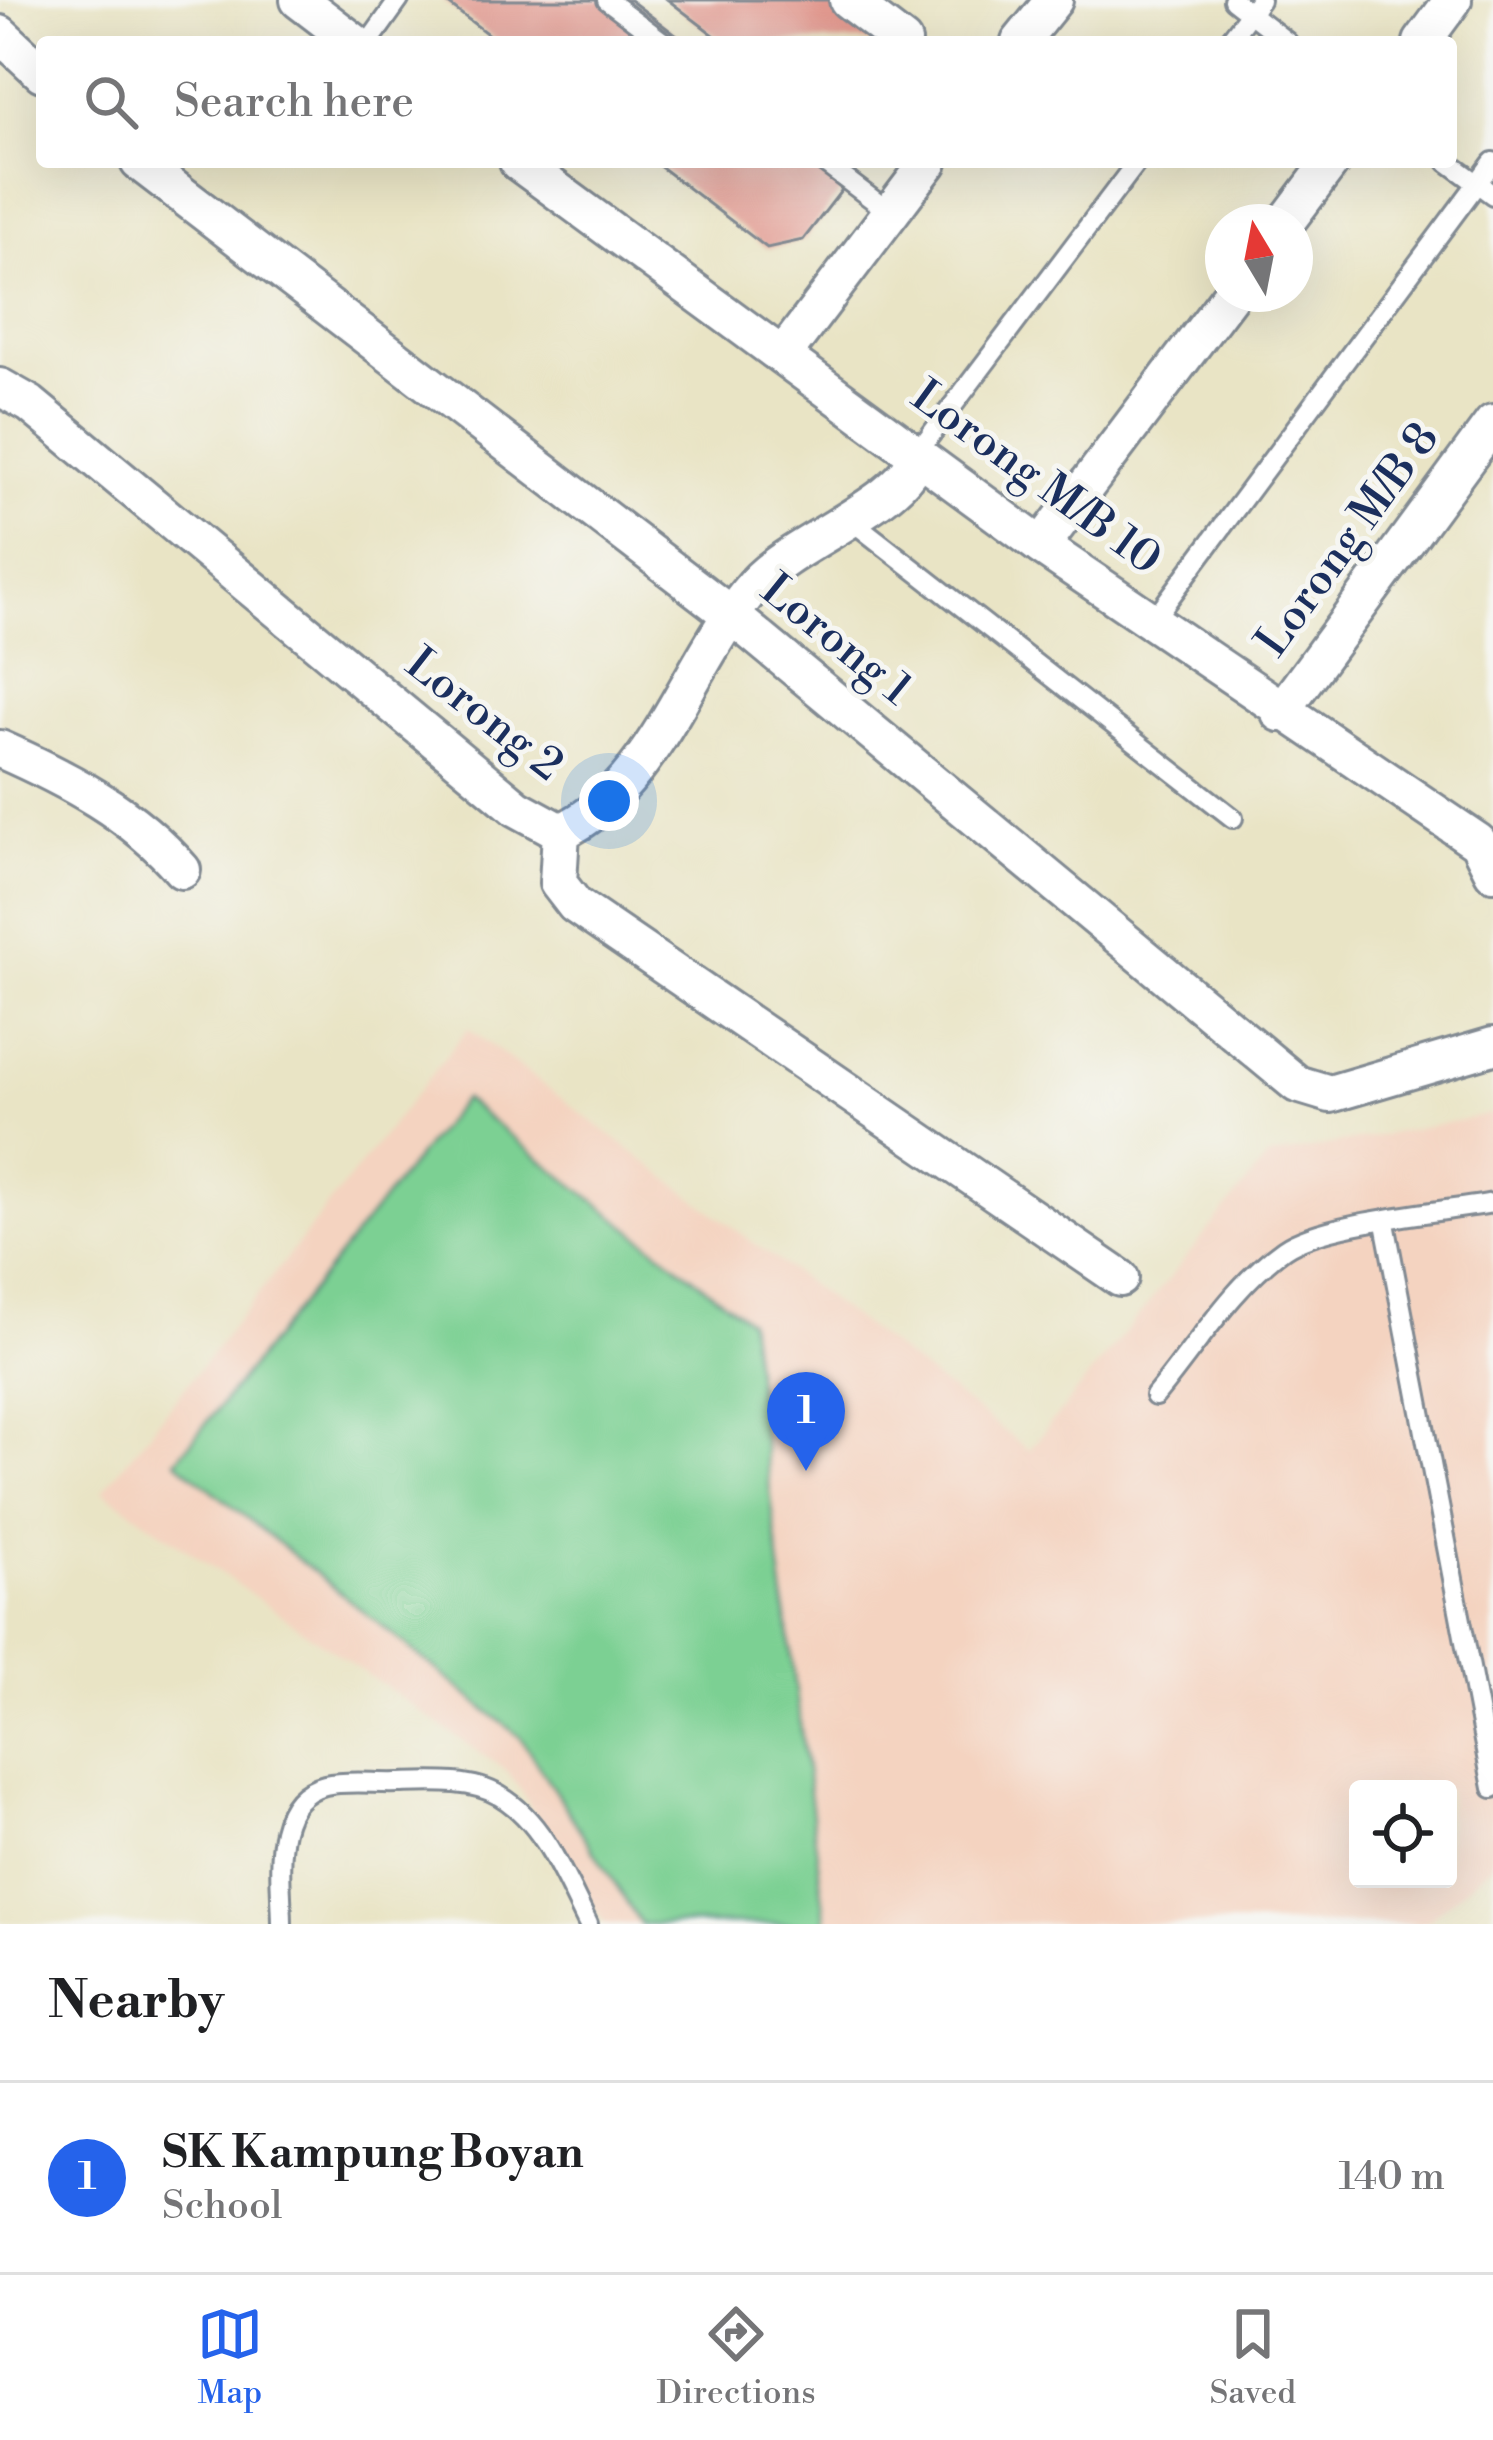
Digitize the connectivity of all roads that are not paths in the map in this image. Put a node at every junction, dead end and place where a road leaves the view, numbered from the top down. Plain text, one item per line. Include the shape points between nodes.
1 (299, 0) edge
2 (399, 0) edge
3 (607, 0) edge
4 (848, 0) edge
5 (1054, 0) edge
6 (1233, 0) edge
7 (1453, 0) edge
8 (1255, 7) edge
9 (0, 34) edge
10 (346, 36) edge
11 (373, 36) edge
12 (655, 36) edge
13 (896, 36) edge
14 (1025, 36) edge
15 (1233, 36) edge
16 (1282, 36) edge
17 (1426, 36) edge
18 (36, 67) edge
19 (1493, 161) edge
20 (147, 168) edge
21 (526, 168) edge
22 (831, 168) edge
23 (925, 168) edge
24 (1132, 168) edge
25 (1326, 168) edge
26 (1456, 168) edge
27 (1485, 189) edge
28 (1300, 204) edge
29 (892, 214) junction
30 (1217, 312) edge
31 (782, 356) junction
32 (0, 387) edge
33 (1493, 423) edge
34 (917, 453) junction
35 (848, 517) junction
36 (1041, 546) junction
37 (733, 616) junction
38 (1153, 620) junction
39 (1280, 713) junction
40 (0, 749) edge
41 (1233, 818) dead end
42 (561, 832) junction
43 (182, 870) dead end
44 (1493, 872) edge
45 (1493, 1046) edge
46 (1493, 1203) edge
47 (1385, 1223) junction
48 (1120, 1277) dead end
49 (1155, 1396) dead end
50 (1493, 1788) edge
51 (282, 1924) edge
52 (588, 1924) edge

1 - 10 street
2 - 11 lane
3 - 12 lane
4 - 13 street
5 - 14 street
6 - 8 lane
7 - 17 street
8 - 15 lane
8 - 16 lane
9 - 18 street
19 - 27 lane
20 - 37 street, Lorong 1
21 - 31 street, Lorong M/B 10
22 - 29 lane
23 - 29 street
24 - 34 lane
25 - 28 street
26 - 27 lane
27 - 38 lane
29 - 31 street
30 - 36 street
31 - 34 street, Lorong M/B 10
32 - 42 street, Lorong 2 via 517,808
33 - 39 street, Lorong M/B 8
34 - 35 street via 897,485
34 - 36 street, Lorong M/B 10
35 - 37 street via 785,556
35 - 41 lane
36 - 38 street, Lorong M/B 10
37 - 42 street via 652,746 588,820
37 - 45 street, Lorong 1 via 1298,1084 1330,1094
38 - 39 street, Lorong M/B 10
39 - 44 street, Lorong M/B 10 via 1478,842
40 - 43 street via 112,806
42 - 48 street, Lorong 2 via 558,883 575,905
46 - 47 lane
47 - 49 lane via 1287,1246
47 - 50 lane
51 - 52 lane via 281,1838 307,1794 325,1785 440,1782 500,1796 549,1845

